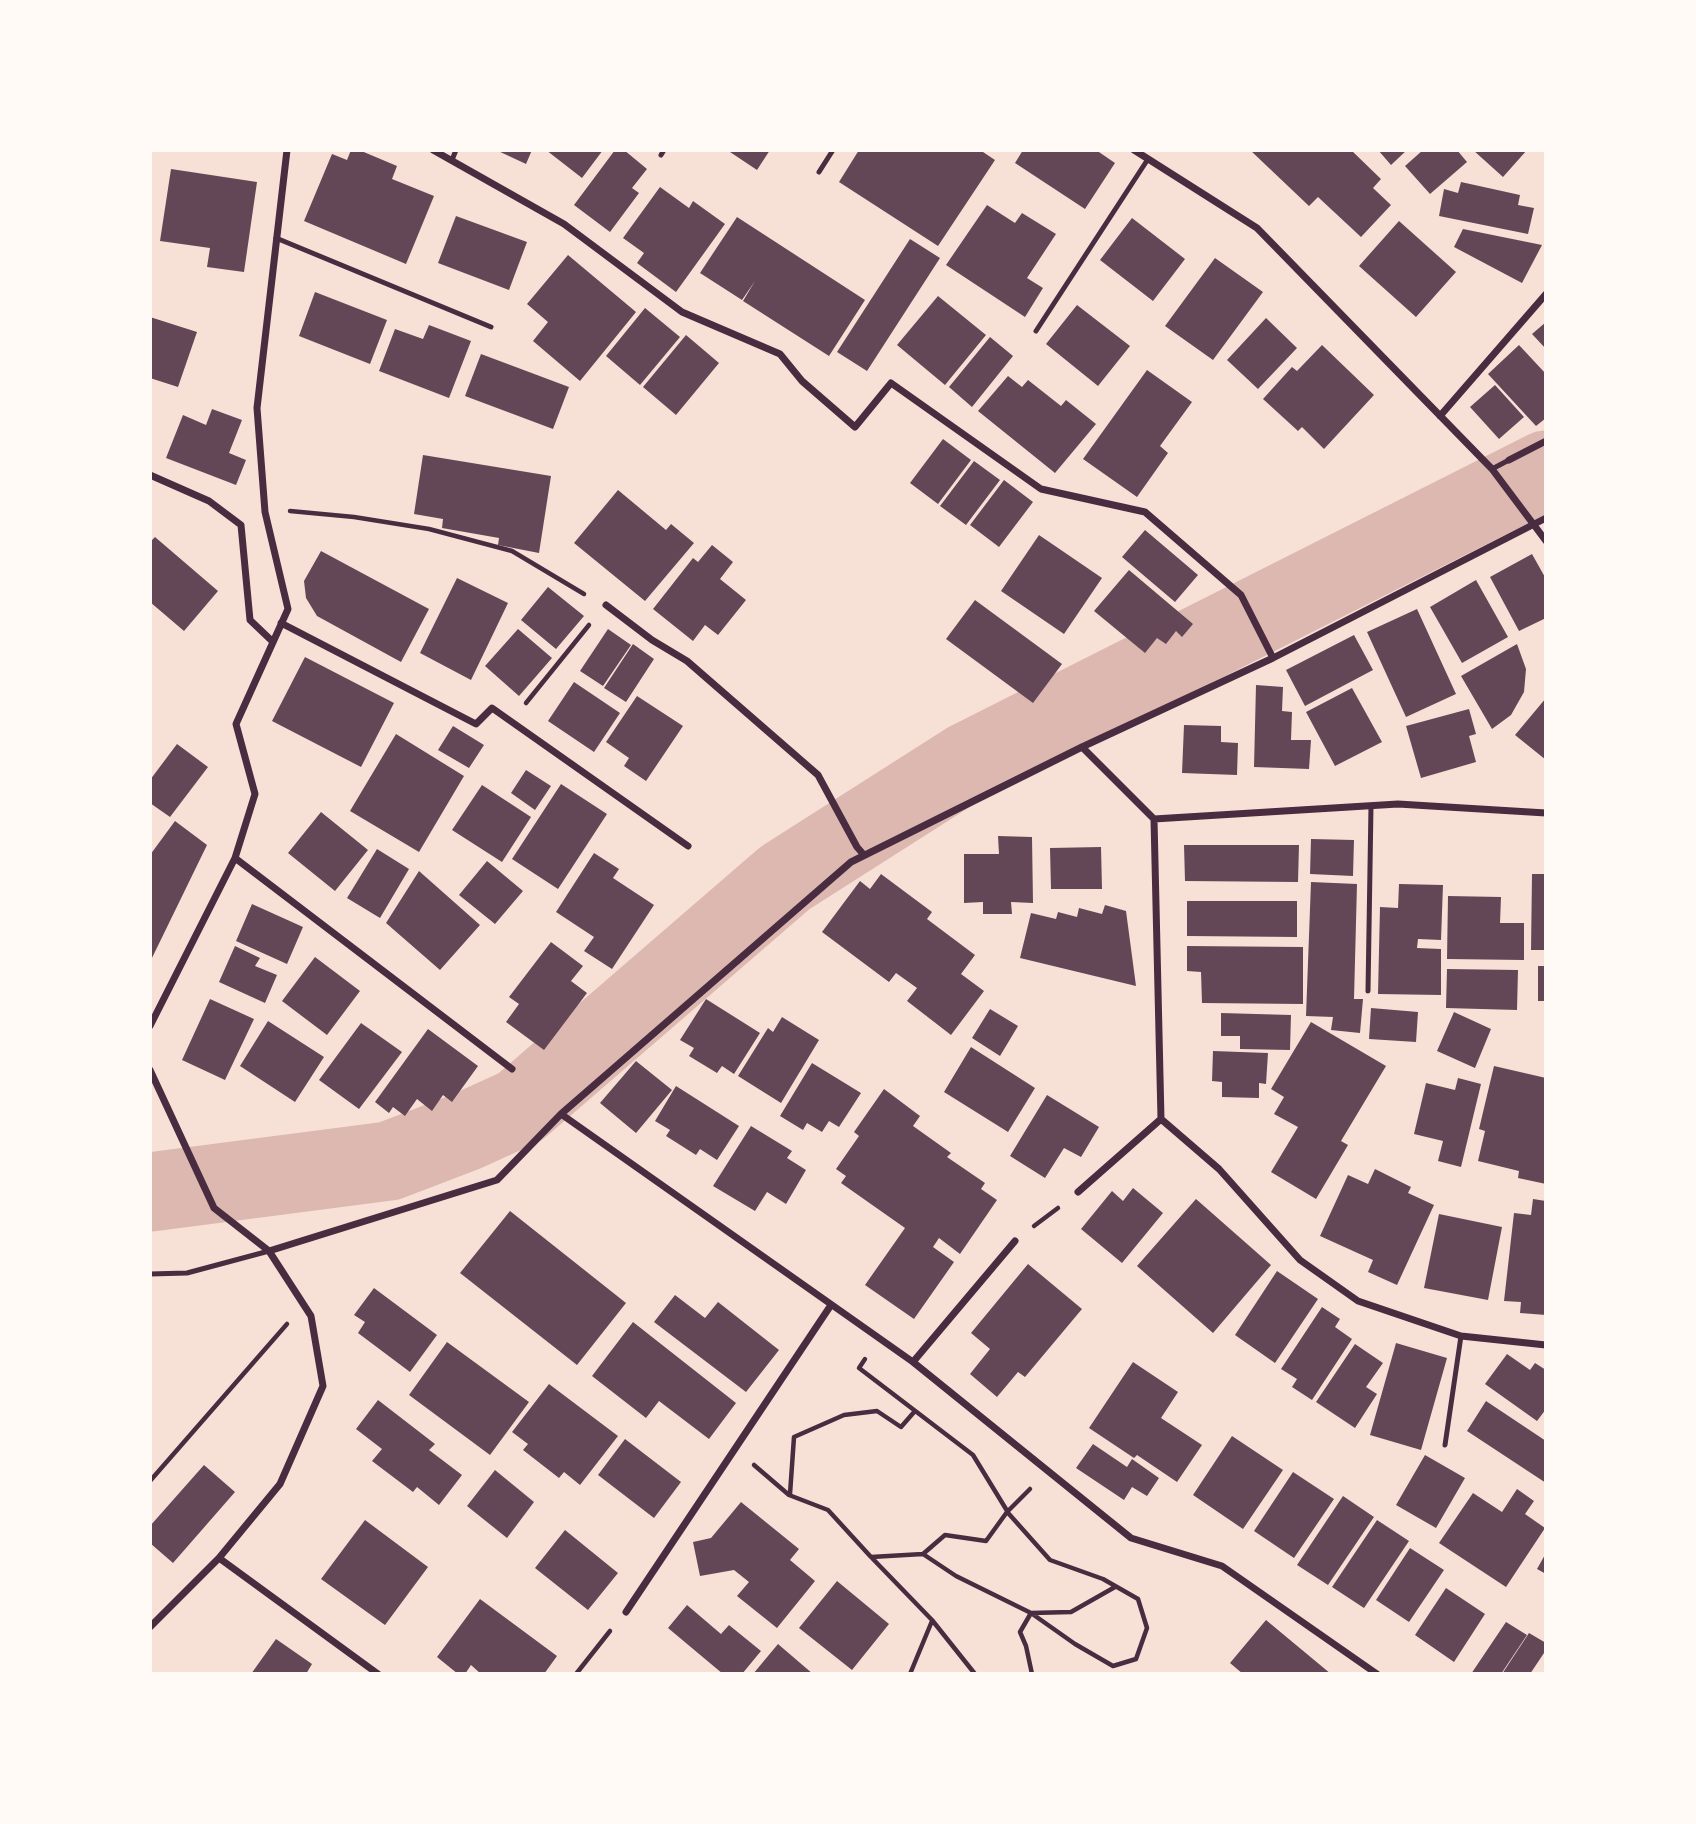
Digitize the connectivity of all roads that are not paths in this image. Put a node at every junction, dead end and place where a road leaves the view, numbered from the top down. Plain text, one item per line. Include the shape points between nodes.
1 (287, 150) edge
2 (433, 150) edge
3 (456, 150) edge
4 (833, 150) edge
5 (1134, 150) edge
6 (1148, 159) junction
7 (452, 160) junction
8 (819, 172) dead end
9 (276, 238) junction
10 (1545, 294) edge
11 (491, 327) dead end
12 (1036, 331) dead end
13 (1440, 416) junction
14 (1545, 441) edge
15 (1509, 460) joint
16 (1492, 469) junction
17 (150, 475) edge
18 (1545, 518) edge
19 (1534, 524) junction
20 (1545, 541) edge
21 (606, 605) road end
22 (281, 623) junction
23 (272, 640) junction
24 (1273, 658) junction
25 (1082, 747) junction
26 (1371, 806) junction
27 (1545, 813) edge
28 (1154, 819) junction
29 (688, 846) dead end
30 (864, 855) junction
31 (235, 858) junction
32 (1368, 990) dead end
33 (150, 1026) edge
34 (512, 1069) dead end
35 (150, 1070) edge
36 (561, 1114) junction
37 (1161, 1119) junction
38 (1078, 1192) road end
39 (1015, 1241) road end
40 (269, 1251) junction
41 (150, 1274) edge
42 (831, 1305) junction
43 (1461, 1336) junction
44 (1545, 1345) edge
45 (913, 1362) junction
46 (1445, 1445) dead end
47 (219, 1558) junction
48 (626, 1612) road end
49 (150, 1627) edge
50 (378, 1674) edge
51 (1377, 1674) edge

1 - 9 street
2 - 7 street
3 - 7 lane
4 - 8 lane
5 - 6 street
6 - 12 lane
6 - 13 street via 1257,228
7 - 24 street via 564,223 682,312 780,354 802,381 855,427 891,383 1041,489 1145,512 1241,595
9 - 11 lane
9 - 22 street via 257,408 265,512 288,609
10 - 13 street
13 - 16 street
14 - 15 street
15 - 16 lane
16 - 19 street
17 - 23 street via 209,501 241,525 250,620
18 - 19 street
19 - 20 street
19 - 24 street
21 - 30 street via 687,661 818,775
22 - 23 street
22 - 29 street via 476,724 492,708
23 - 31 street via 236,724 255,794
24 - 25 street
25 - 28 street
25 - 30 street
26 - 27 street
26 - 28 street
26 - 32 lane
28 - 37 street
30 - 36 street
31 - 33 street
31 - 34 street
35 - 40 street via 214,1208
36 - 40 street via 497,1180
36 - 42 street
37 - 38 street
37 - 43 street via 1219,1168 1309,1267 1358,1301
39 - 45 street
40 - 41 lane via 187,1273
40 - 47 street via 310,1316 324,1386 280,1484
42 - 45 street
42 - 48 street
43 - 44 street
43 - 46 lane
45 - 51 street via 1131,1538 1222,1566
47 - 49 street
47 - 50 street

